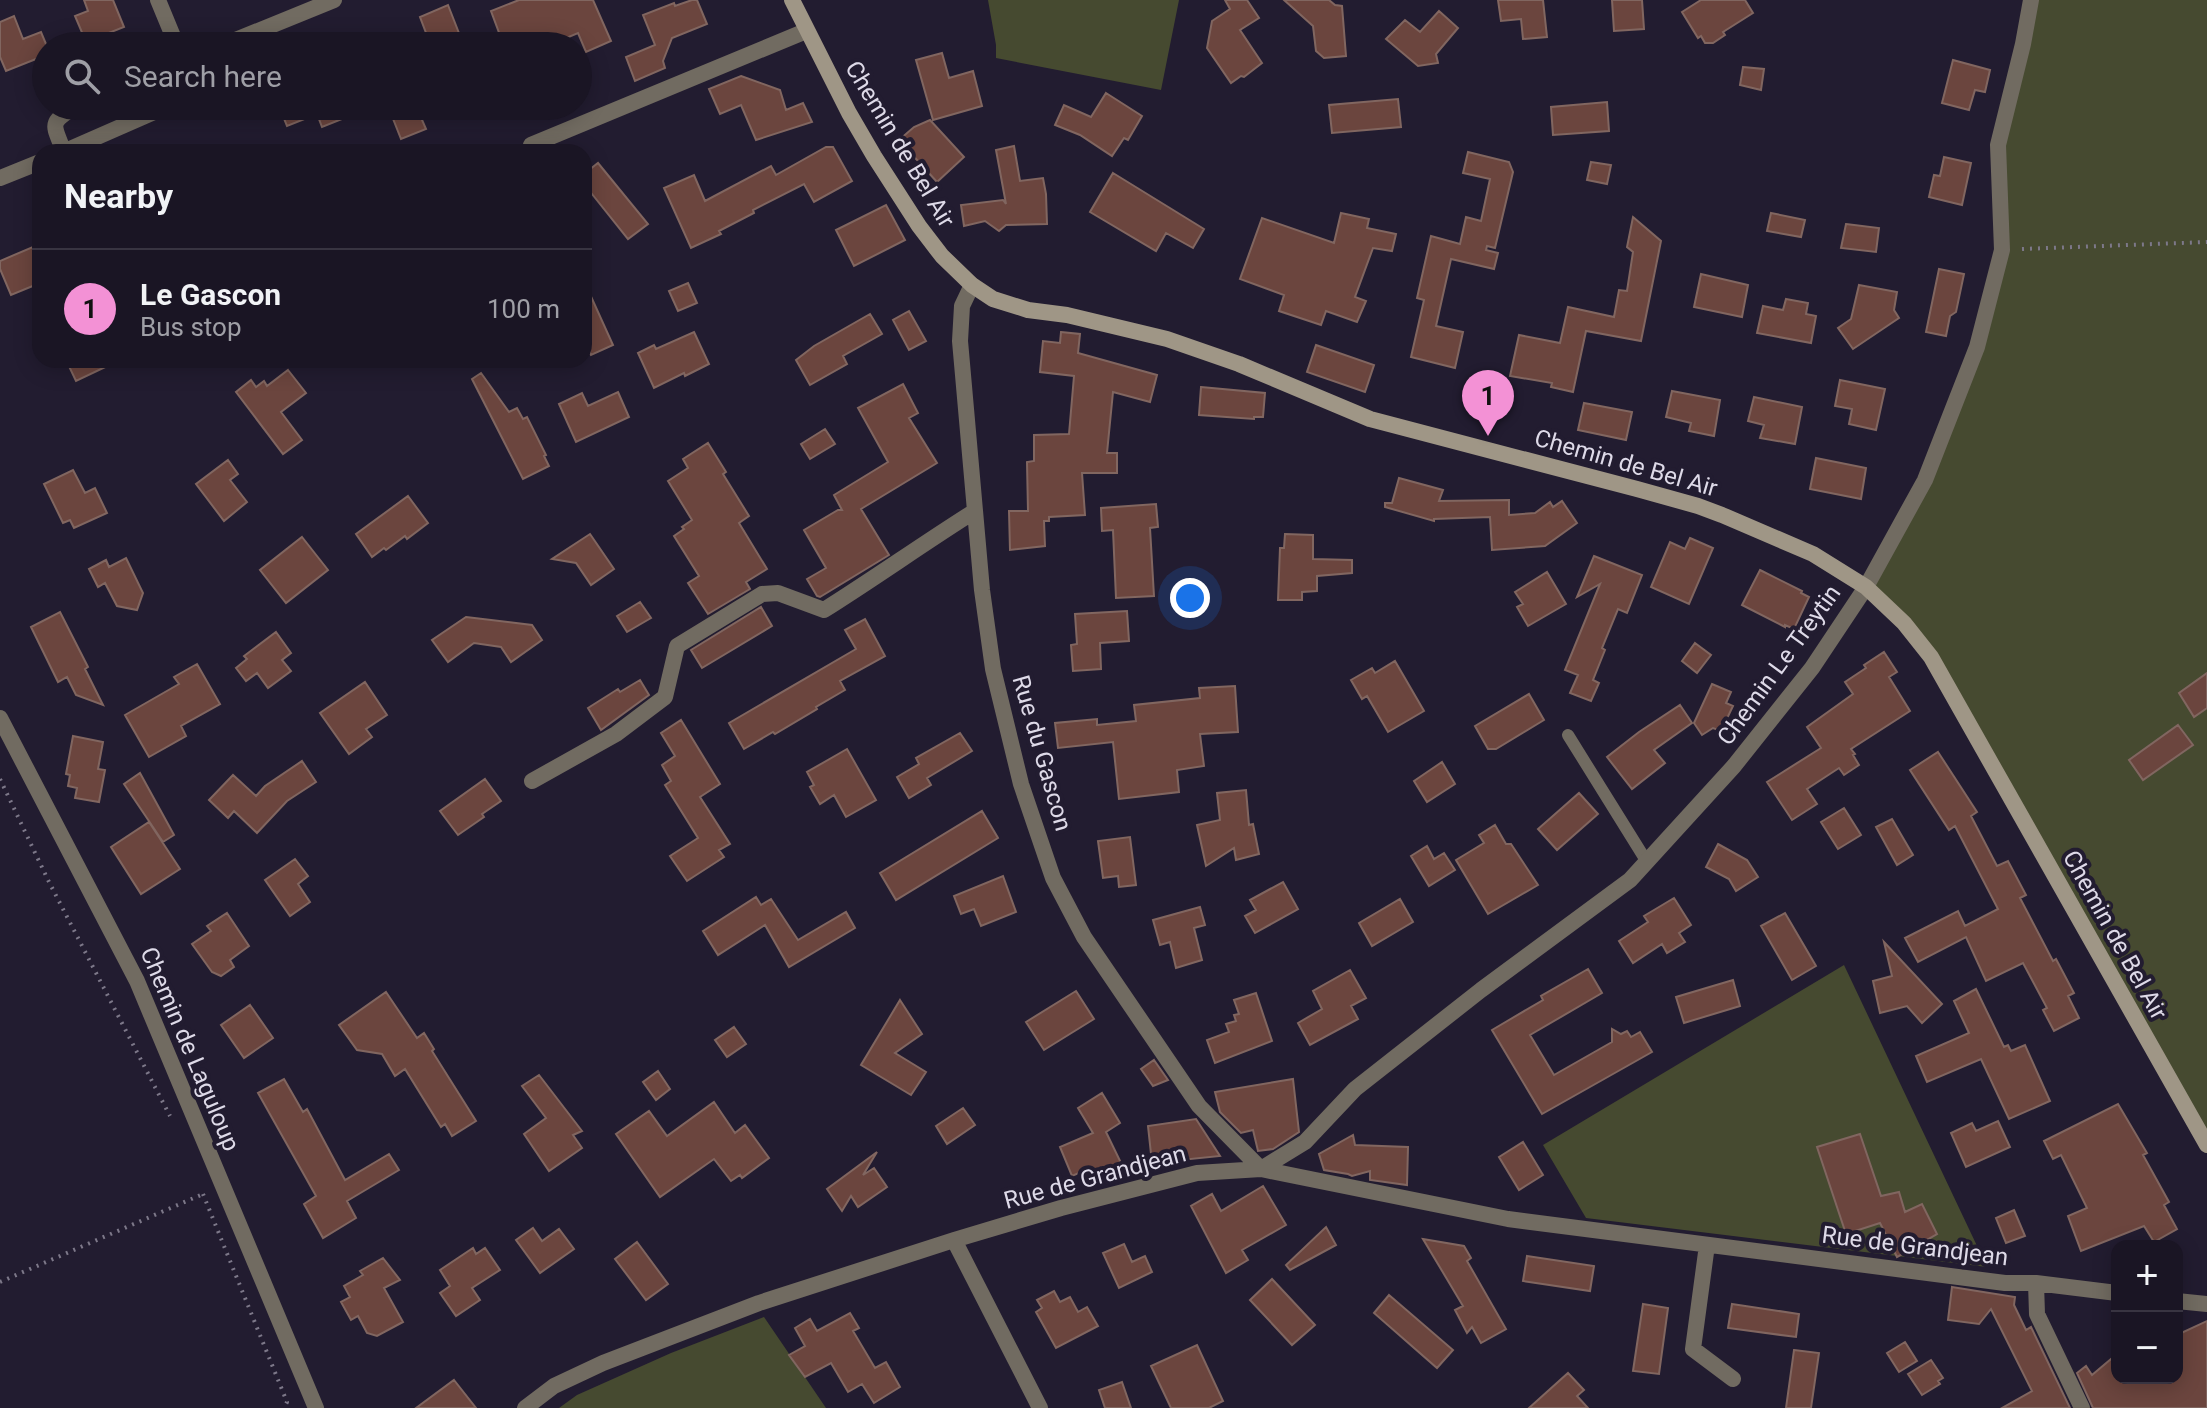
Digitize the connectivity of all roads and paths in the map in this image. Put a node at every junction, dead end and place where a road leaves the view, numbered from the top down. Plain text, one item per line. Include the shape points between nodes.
1 (158, 0) edge
2 (334, 0) edge
3 (792, 0) edge
4 (2031, 0) edge
5 (806, 31) junction
6 (171, 32) edge
7 (255, 32) edge
8 (56, 120) edge
9 (136, 120) edge
10 (591, 120) edge
11 (592, 120) edge
12 (61, 144) edge
13 (82, 144) edge
14 (533, 144) edge
15 (32, 165) edge
16 (0, 178) edge
17 (2207, 242) edge
18 (2002, 250) junction
19 (972, 285) junction
20 (975, 511) junction
21 (1866, 587) junction
22 (0, 718) edge
23 (1568, 735) dead end
24 (0, 779) edge
25 (532, 781) dead end
26 (1647, 862) junction
27 (175, 1126) dead end
28 (2207, 1145) edge
29 (1261, 1169) junction
30 (954, 1240) junction
31 (1707, 1245) junction
32 (0, 1282) edge
33 (2036, 1283) junction
34 (2111, 1292) edge
35 (2183, 1302) edge
36 (2207, 1304) edge
37 (1733, 1379) dead end
38 (284, 1408) edge
39 (316, 1408) edge
40 (525, 1408) edge
41 (1040, 1408) edge
42 (2082, 1408) edge

1 - 6 street
2 - 7 street
3 - 5 street, Chemin de Bel Air
4 - 18 street, Chemin Le Treytin via 1998,145
5 - 11 street
5 - 19 street, Chemin de Bel Air via 919,226
8 - 12 street
9 - 13 street
10 - 14 street
15 - 16 street
17 - 18 path
18 - 21 street, Chemin Le Treytin via 1977,347 1925,480
19 - 20 street, Rue du Gascon via 962,306 960,341
19 - 21 street, Chemin de Bel Air via 993,299 1028,310 1167,339 1370,419 1698,506 1813,554
20 - 25 street via 824,610 778,593 762,594 677,646 665,697 616,734
20 - 29 street, Rue du Gascon via 993,669 1021,784 1053,878 1084,937 1199,1106
21 - 26 street, Chemin Le Treytin via 1812,668 1734,766
21 - 28 street, Chemin de Bel Air via 1931,657
22 - 39 street, Chemin de Laguloup via 137,981
23 - 26 lane
24 - 27 path
26 - 29 street, Chemin Le Treytin via 1355,1089 1305,1142
29 - 30 street, Rue de Grandjean via 1197,1173
29 - 31 street, Rue de Grandjean via 1508,1219
30 - 40 street, Rue de Grandjean via 759,1303 603,1363 554,1386
30 - 41 street
31 - 33 street, Rue de Grandjean
31 - 37 street via 1693,1349
32 - 38 path via 203,1194 287,1402
33 - 34 street, Rue de Grandjean
33 - 42 street via 2037,1314
35 - 36 street

